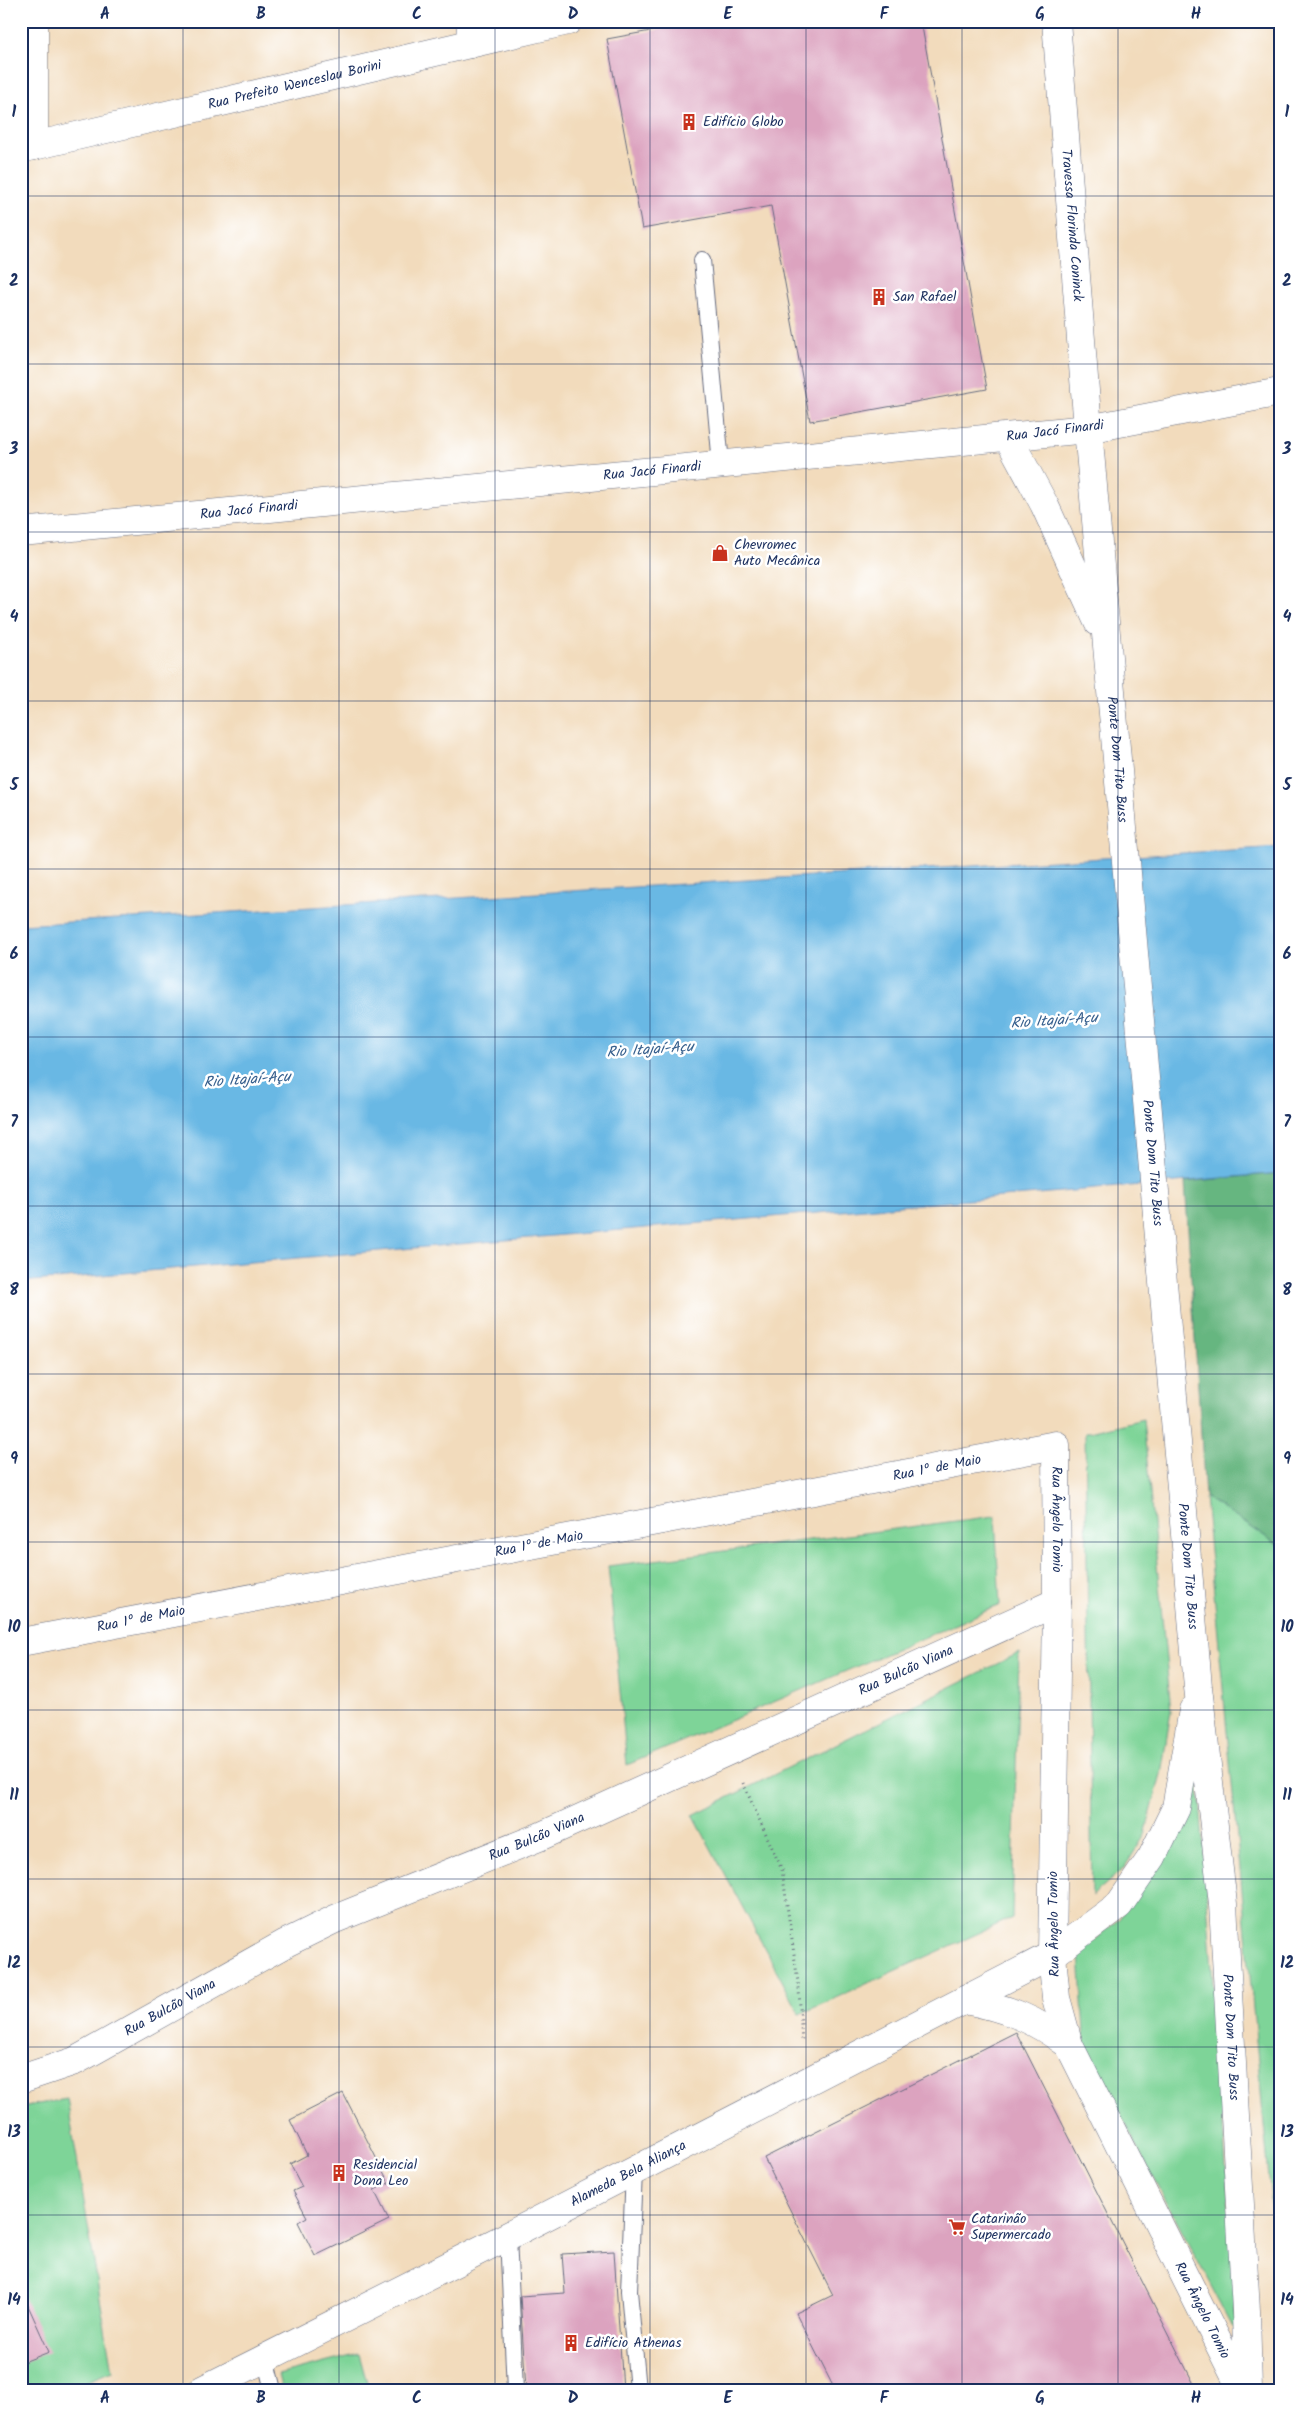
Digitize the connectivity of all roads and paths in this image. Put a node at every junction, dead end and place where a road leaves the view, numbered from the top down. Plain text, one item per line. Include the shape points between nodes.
1 (34, 21) edge
2 (568, 21) edge
3 (1056, 21) edge
4 (470, 33) edge
5 (28, 147) edge
6 (702, 260) dead end
7 (1280, 392) edge
8 (1088, 429) junction
9 (1008, 437) junction
10 (721, 464) junction
11 (21, 532) edge
12 (1106, 639) junction
13 (1056, 1445) joint
14 (1057, 1602) junction
15 (21, 1642) edge
16 (1198, 1687) junction
17 (729, 1751) junction
18 (1052, 1955) junction
19 (965, 2000) junction
20 (1069, 2045) junction
21 (21, 2079) edge
22 (805, 2082) junction
23 (634, 2171) junction
24 (508, 2236) junction
25 (265, 2358) junction
26 (202, 2390) edge
27 (273, 2390) edge
28 (515, 2390) edge
29 (638, 2390) edge
30 (1242, 2390) edge
31 (1248, 2390) edge

1 - 5 street
2 - 4 street, Rua Prefeito Wenceslau Borini
3 - 8 street, Travessa Florinda Coninck
4 - 5 street, Rua Prefeito Wenceslau Borini
6 - 10 lane
7 - 8 street, Rua Jacó Finardi
8 - 9 street, Rua Jacó Finardi
8 - 12 street, Ponte Dom Tito Buss
9 - 10 street, Rua Jacó Finardi
9 - 12 street, Ponte Dom Tito Buss via 1044,504
10 - 11 street, Rua Jacó Finardi
12 - 16 street, Ponte Dom Tito Buss
13 - 14 street, Rua Ângelo Tomio
13 - 15 street, Rua 1º de Maio
14 - 17 street, Rua Bulcão Viana
14 - 18 street, Rua Ângelo Tomio
16 - 18 street, Ponte Dom Tito Buss via 1176,1808 1152,1857 1120,1905
16 - 31 street, Ponte Dom Tito Buss via 1223,1904 1246,2301
17 - 21 street, Rua Bulcão Viana via 538,1837 335,1919 75,2061
17 - 22 path via 782,1870 799,1989
18 - 19 street, Alameda Bela Aliança
18 - 20 street, Rua Ângelo Tomio via 1056,1998
19 - 20 street via 1021,2014
19 - 22 street, Alameda Bela Aliança
20 - 30 street, Rua Ângelo Tomio
22 - 23 street, Alameda Bela Aliança
23 - 24 street, Alameda Bela Aliança
23 - 29 lane via 629,2290
24 - 25 street, Alameda Bela Aliança
24 - 28 lane
25 - 26 street, Alameda Bela Aliança
25 - 27 lane

